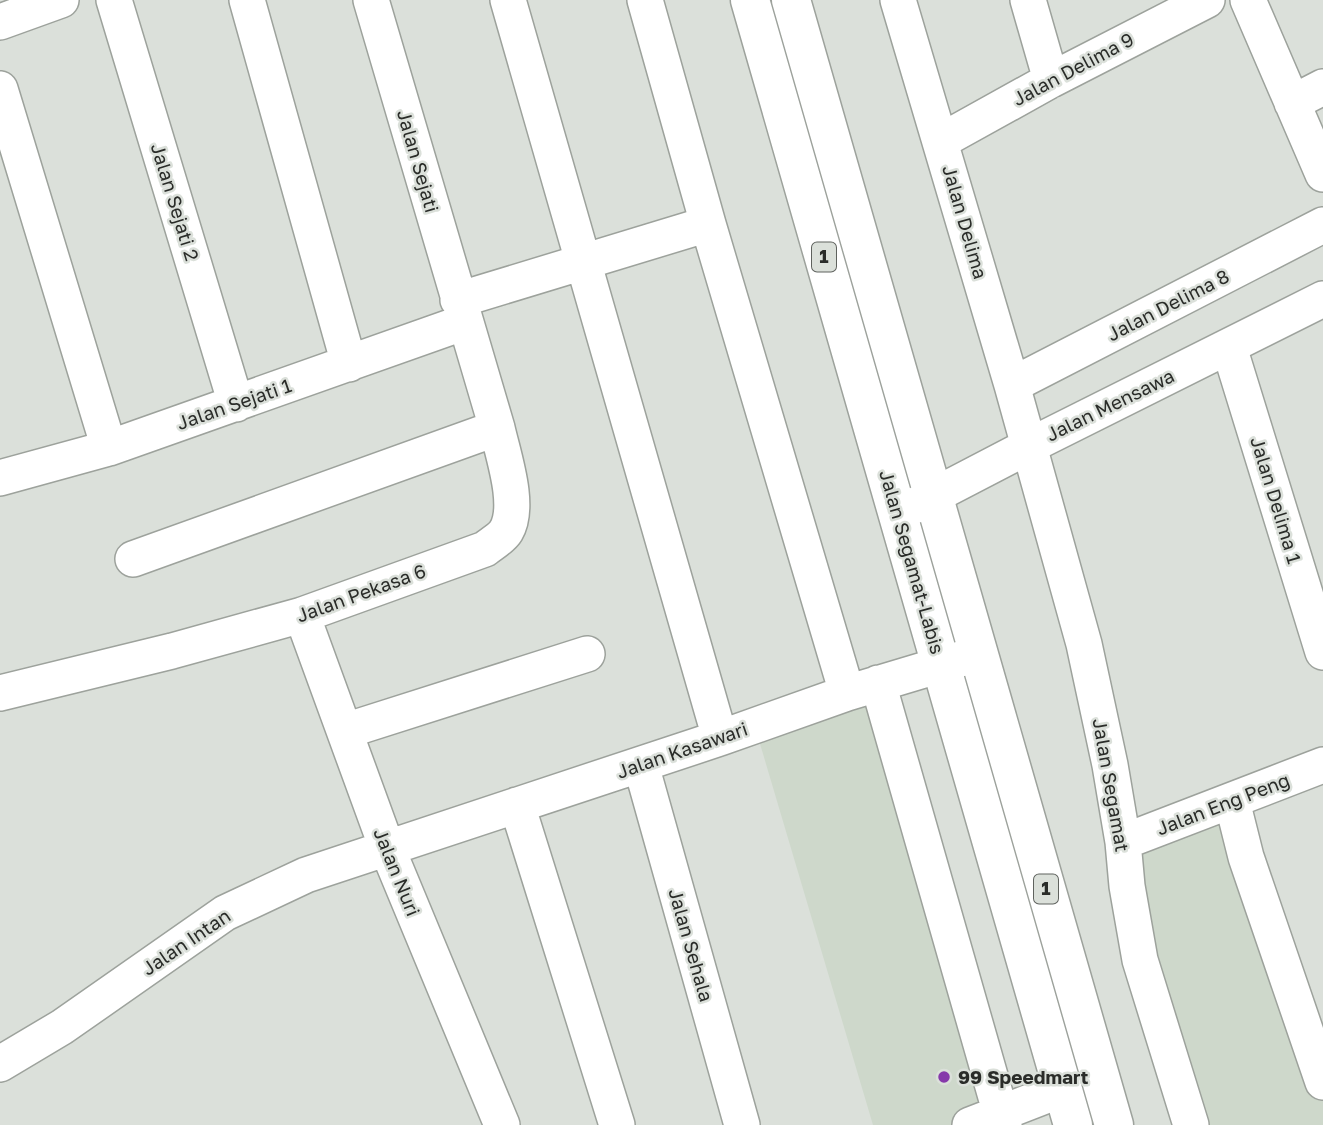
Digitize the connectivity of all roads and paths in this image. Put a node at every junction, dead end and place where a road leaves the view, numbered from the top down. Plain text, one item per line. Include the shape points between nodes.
1 (61, 0) edge
2 (114, 0) edge
3 (247, 0) edge
4 (371, 0) edge
5 (508, 0) edge
6 (645, 0) edge
7 (750, 0) edge
8 (791, 0) edge
9 (898, 0) edge
10 (1028, 0) edge
11 (1207, 0) edge
12 (1248, 0) edge
13 (1162, 11) edge
14 (0, 22) edge
15 (1051, 80) junction
16 (1323, 87) edge
17 (0, 89) edge
18 (1292, 103) junction
19 (941, 141) junction
20 (1323, 174) edge
21 (708, 224) junction
22 (1323, 225) edge
23 (583, 262) junction
24 (1323, 299) edge
25 (461, 311) junction
26 (1229, 347) junction
27 (349, 364) junction
28 (1012, 385) junction
29 (236, 404) junction
30 (497, 428) junction
31 (1029, 446) junction
32 (109, 448) junction
33 (0, 478) edge
34 (932, 496) junction
35 (898, 514) junction
36 (133, 559) dead end
37 (302, 615) junction
38 (1323, 652) edge
39 (587, 654) dead end
40 (978, 654) junction
41 (942, 665) junction
42 (862, 688) junction
43 (0, 693) edge
44 (345, 731) junction
45 (720, 738) junction
46 (641, 765) junction
47 (1323, 765) edge
48 (1232, 801) junction
49 (517, 805) junction
50 (1123, 842) junction
51 (387, 848) junction
52 (0, 1064) edge
53 (1323, 1082) edge
54 (1063, 1089) junction
55 (992, 1121) edge
56 (502, 1125) edge
57 (617, 1125) edge
58 (742, 1125) edge
59 (1073, 1125) edge
60 (1114, 1125) edge
61 (1191, 1125) edge

1 - 14 street
2 - 29 street, Jalan Sejati 2
3 - 27 street
4 - 25 street, Jalan Sejati
5 - 23 street
6 - 21 street
7 - 35 highway, Jalan Segamat-Labis / 1
8 - 34 highway, Jalan Segamat-Labis / 1
9 - 19 street, Jalan Delima
10 - 15 street
11 - 13 street, Jalan Delima 9
12 - 18 street
13 - 15 street, Jalan Delima 9
15 - 19 street, Jalan Delima 9
16 - 18 street
17 - 32 street
18 - 20 street
19 - 28 street, Jalan Delima
21 - 23 street, Jalan Sejati 1
21 - 42 street
22 - 28 street, Jalan Delima 8
23 - 25 street, Jalan Sejati 1
23 - 45 street
24 - 26 street, Jalan Mensawa
25 - 27 street, Jalan Sejati 1
25 - 30 street, Jalan Pekasa 6
26 - 31 street, Jalan Mensawa
26 - 38 street, Jalan Delima 1
27 - 29 street, Jalan Sejati 1
28 - 31 street, Jalan Delima
29 - 32 street, Jalan Sejati 1
30 - 36 street
30 - 37 street, Jalan Pekasa 6 via 510,486 512,513 506,532 485,548
31 - 34 street, Jalan Mensawa
31 - 50 street, Jalan Segamat via 1084,644
32 - 33 street, Jalan Sejati 1
34 - 35 street, Jalan Mensawa
34 - 40 highway, Jalan Segamat-Labis / 1
35 - 41 highway, Jalan Segamat-Labis / 1
37 - 43 street, Jalan Pekasa 6
37 - 44 street, Jalan Nuri
39 - 44 street
40 - 41 street, Jalan Kasawari
40 - 60 highway, Jalan Segamat-Labis / 1
41 - 42 street, Jalan Kasawari
41 - 54 highway, Jalan Segamat-Labis / 1
42 - 45 street, Jalan Kasawari
42 - 55 street
44 - 51 street, Jalan Nuri
45 - 46 street, Jalan Kasawari
46 - 49 street, Jalan Kasawari
46 - 58 street, Jalan Sehala
47 - 48 street, Jalan Eng Peng
48 - 50 street, Jalan Eng Peng
48 - 53 street via 1246,857
49 - 51 street, Jalan Kasawari
49 - 57 street
50 - 61 street, Jalan Segamat via 1140,960
51 - 52 street, Jalan Intan via 306,875 225,913 62,1027
51 - 56 street, Jalan Nuri
54 - 55 street
54 - 59 highway, Jalan Segamat-Labis / 1

